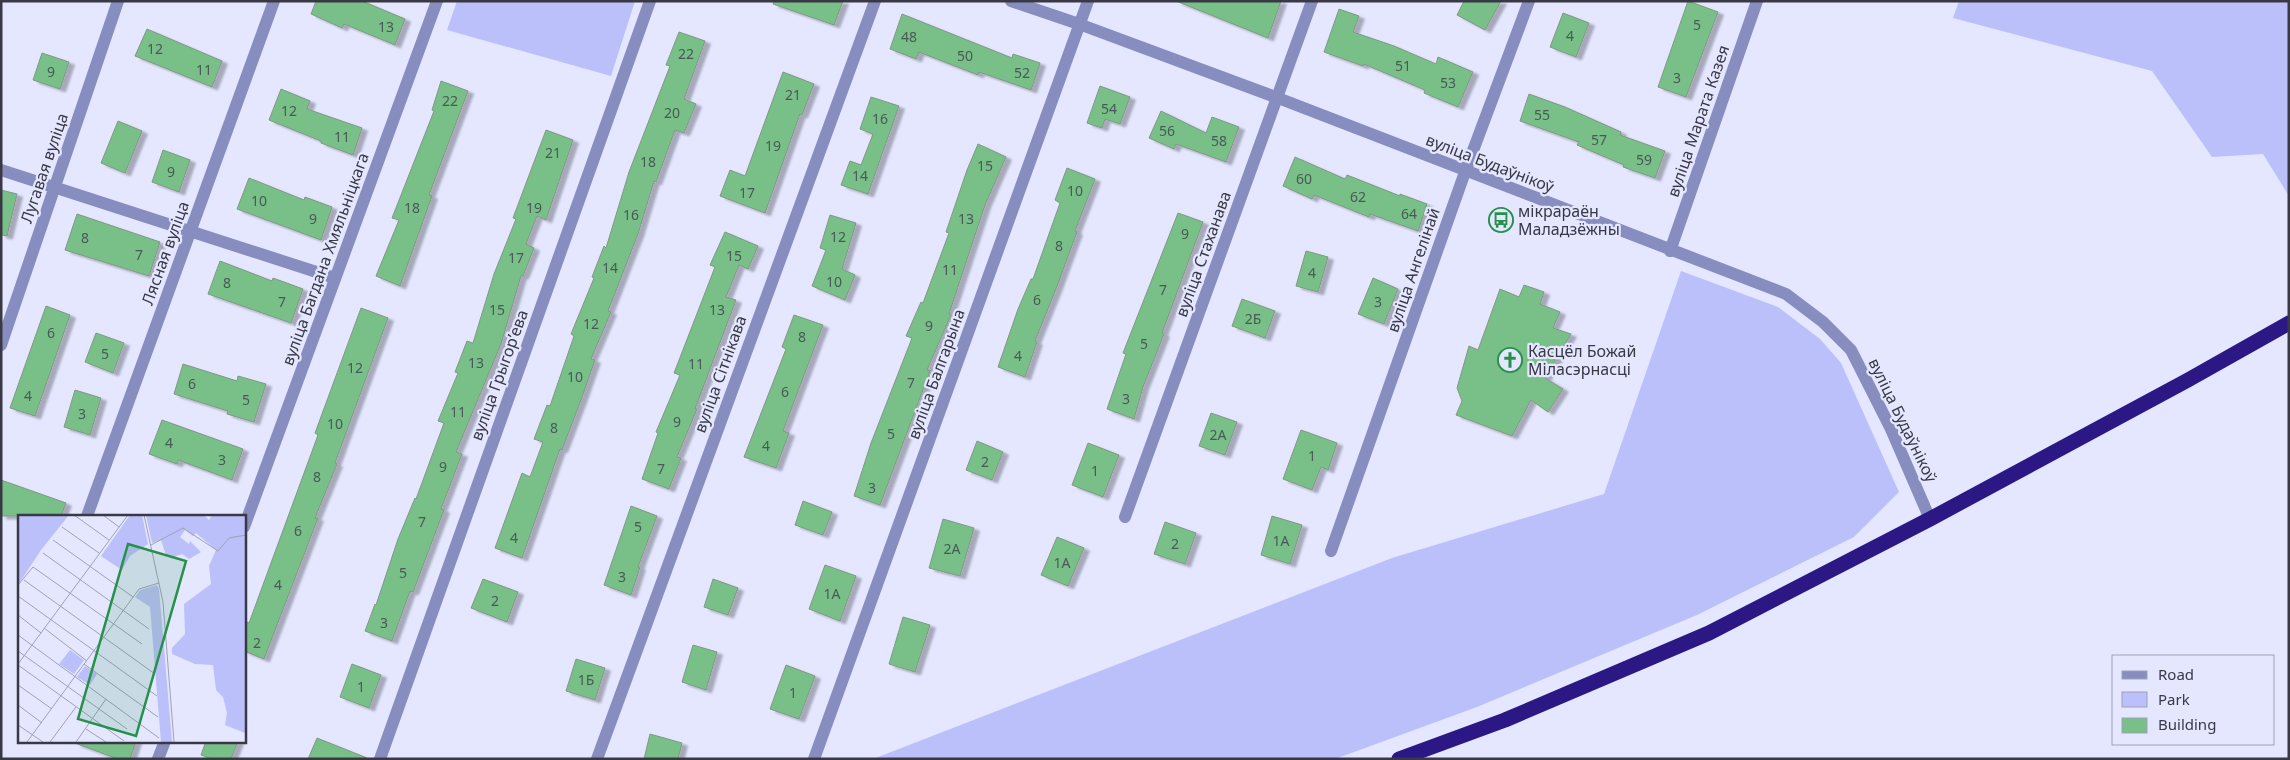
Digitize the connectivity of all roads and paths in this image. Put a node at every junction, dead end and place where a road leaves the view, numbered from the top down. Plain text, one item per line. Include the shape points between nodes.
1 (118, 1) edge
2 (274, 1) edge
3 (437, 1) edge
4 (650, 1) edge
5 (874, 1) edge
6 (1010, 1) edge
7 (1088, 1) edge
8 (1312, 1) edge
9 (1529, 1) edge
10 (1757, 1) edge
11 (1079, 24) junction
12 (1278, 98) junction
13 (1, 170) edge
14 (1465, 172) junction
15 (55, 188) junction
16 (190, 231) junction
17 (1670, 250) junction
18 (335, 278) junction
19 (2289, 323) edge
20 (1, 345) edge
21 (87, 515) edge
22 (1125, 517) dead end
23 (1930, 518) junction
24 (245, 524) edge
25 (1331, 551) dead end
26 (165, 742) edge
27 (158, 759) edge
28 (380, 759) edge
29 (597, 759) edge
30 (814, 759) edge
31 (1399, 759) edge

1 - 15 street, Лугавая вуліца
2 - 16 street, Лясная вуліца
3 - 18 street, вуліца Багдана Хмяльніцкага
4 - 28 street, вуліца Грыгорʼева
5 - 29 street, вуліца Сітнікава
6 - 11 street, вуліца Будаўнікоў
7 - 11 street, вуліца Балгарына
8 - 12 street, вуліца Стаханава
9 - 14 street, вуліца Ангелінай
10 - 17 street, вуліца Марата Казея
11 - 12 street, вуліца Будаўнікоў
11 - 30 street, вуліца Балгарына
12 - 14 street, вуліца Будаўнікоў
12 - 22 street, вуліца Стаханава
13 - 15 street
14 - 17 street, вуліца Будаўнікоў
14 - 25 street, вуліца Ангелінай
15 - 16 street
15 - 20 street, Лугавая вуліца
16 - 18 street
16 - 21 street, Лясная вуліца
17 - 23 street, вуліца Будаўнікоў via 1786,294 1823,322 1851,350 1892,429
18 - 24 street, вуліца Багдана Хмяльніцкага
19 - 23 highway
23 - 31 highway via 1710,633 1505,720
26 - 27 street

